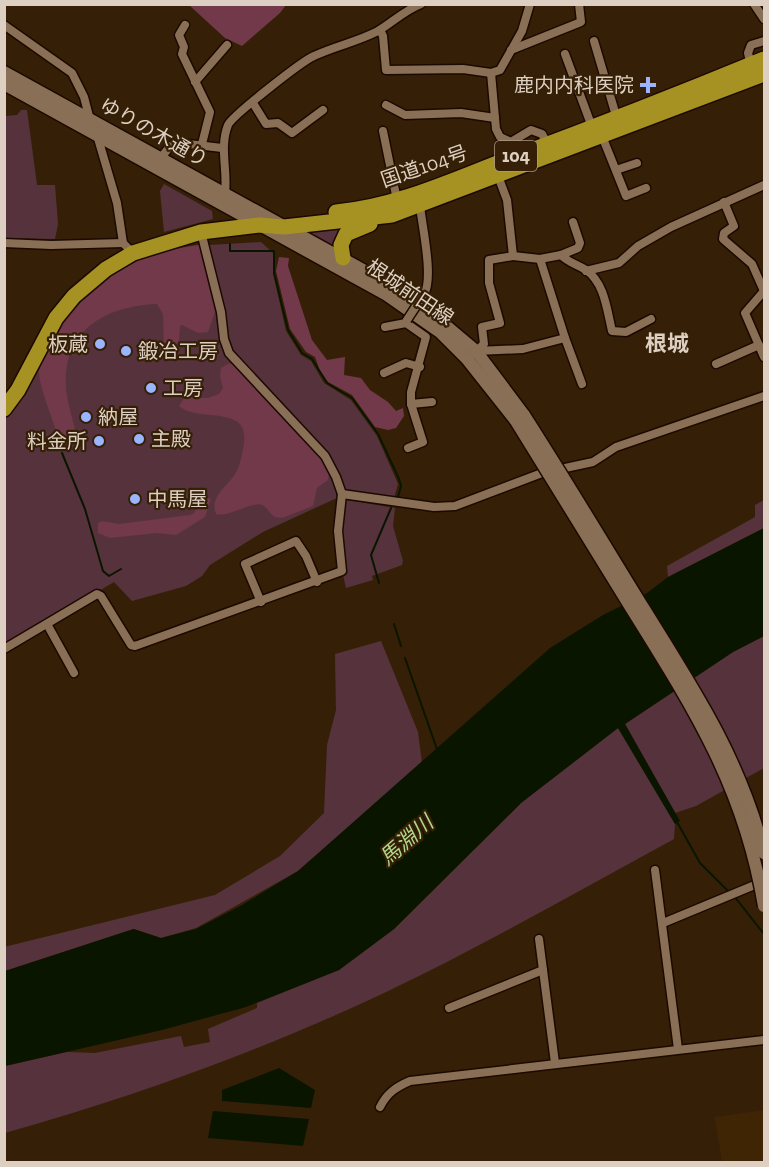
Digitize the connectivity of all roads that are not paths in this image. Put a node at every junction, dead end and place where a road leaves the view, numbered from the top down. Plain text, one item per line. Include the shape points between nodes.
1 (421, 4) edge
2 (530, 4) edge
3 (579, 4) edge
4 (754, 4) edge
5 (765, 19) edge
6 (4, 25) edge
7 (185, 25) dead end
8 (380, 30) junction
9 (594, 41) dead end
10 (765, 41) edge
11 (227, 45) dead end
12 (511, 50) junction
13 (565, 54) dead end
14 (759, 68) edge
15 (4, 72) edge
16 (492, 73) junction
17 (195, 82) junction
18 (4, 84) edge
19 (253, 103) junction
20 (386, 105) dead end
21 (323, 110) dead end
22 (495, 118) junction
23 (89, 119) junction
24 (617, 119) junction
25 (383, 131) dead end
26 (597, 132) junction
27 (96, 134) junction
28 (202, 144) junction
29 (222, 148) junction
30 (550, 150) junction
31 (161, 158) junction
32 (637, 163) dead end
33 (616, 170) junction
34 (498, 176) junction
35 (765, 184) edge
36 (646, 188) dead end
37 (225, 193) junction
38 (724, 202) junction
39 (420, 206) junction
40 (394, 207) junction
41 (573, 222) dead end
42 (272, 224) junction
43 (201, 232) junction
44 (4, 243) edge
45 (128, 248) junction
46 (561, 255) junction
47 (513, 256) junction
48 (343, 258) junction
49 (540, 259) junction
50 (586, 270) junction
51 (765, 291) edge
52 (651, 319) dead end
53 (407, 321) junction
54 (385, 327) dead end
55 (565, 338) junction
56 (762, 351) edge
57 (471, 355) junction
58 (716, 364) dead end
59 (420, 367) junction
60 (384, 373) dead end
61 (582, 384) dead end
62 (765, 396) edge
63 (432, 402) dead end
64 (411, 405) junction
65 (4, 409) edge
66 (520, 418) junction
67 (408, 448) dead end
68 (342, 494) junction
69 (317, 582) junction
70 (261, 602) junction
71 (47, 624) junction
72 (4, 649) edge
73 (74, 673) dead end
74 (765, 854) edge
75 (655, 870) dead end
76 (765, 881) edge
77 (765, 906) edge
78 (663, 923) junction
79 (539, 939) dead end
80 (543, 970) junction
81 (449, 1008) dead end
82 (765, 1040) edge
83 (678, 1049) junction
84 (555, 1063) junction
85 (380, 1107) dead end

1 - 8 street
2 - 12 street
3 - 12 street via 581,22
4 - 5 street
6 - 23 street via 72,73
7 - 17 street via 179,35 184,47 182,54
8 - 16 street via 386,70 463,69
8 - 19 street via 307,59
9 - 24 street
10 - 14 street via 751,45 748,53
11 - 17 street
12 - 16 street via 500,70
13 - 26 street
14 - 24 highway, 国道104号 / 104
14 - 26 highway, 国道104号 / 104
15 - 23 street, ゆりの木通り
16 - 22 street
17 - 28 street via 210,112
18 - 27 street, ゆりの木通り
19 - 21 street via 266,124 278,123 292,133
19 - 29 street via 229,123
20 - 22 street via 405,115 461,113
22 - 30 street via 500,137 511,142 531,130 542,135
23 - 27 street
23 - 31 street, ゆりの木通り
24 - 26 highway, 国道104号 / 104
25 - 40 street
26 - 30 highway, 国道104号 / 104
26 - 33 street
27 - 42 street, ゆりの木通り
27 - 45 street
28 - 29 street
28 - 31 street via 170,146
29 - 37 street via 227,171
30 - 34 highway, 国道104号 / 104
30 - 40 highway, 国道104号 / 104
31 - 37 street, ゆりの木通り
32 - 33 street
33 - 36 street via 626,196
34 - 39 highway, 国道104号 / 104
34 - 47 street via 507,200
35 - 38 street
37 - 42 street, ゆりの木通り
38 - 50 street via 638,246 619,263
38 - 51 street via 734,226 724,233 723,239 752,264
39 - 40 highway, 国道104号 / 104
39 - 53 street, bridge via 428,289
40 - 42 highway, 国道104号 / 104
40 - 48 highway via 346,234 341,245
41 - 46 street via 580,243 578,248
42 - 43 highway, 国道104号 / 104
42 - 48 street, 根城前田線
42 - 57 street, 根城前田線 via 387,295
43 - 45 highway, 国道104号 / 104
43 - 68 street via 229,353 325,456
44 - 45 street
45 - 65 highway, 国道104号 / 104 via 74,296 56,318
46 - 49 street
46 - 50 street
47 - 49 street
47 - 57 street via 489,260 489,284 500,323 482,327 484,344
48 - 57 street, 根城前田線 via 432,314
49 - 55 street
50 - 52 street via 600,286 612,331 626,332
51 - 56 street via 745,313
53 - 54 street
53 - 59 street via 426,337
55 - 57 street via 523,349
55 - 61 street
56 - 58 street
57 - 66 street, 根城前田線
59 - 60 street via 406,363
59 - 64 street
62 - 68 street via 616,447 593,462 542,473 455,506 434,507
63 - 64 street
64 - 67 street via 423,442
66 - 74 street, bridge via 705,705 745,791
66 - 77 street, bridge via 696,712 743,816
68 - 69 street via 338,531 342,571
69 - 70 street
69 - 70 street via 296,541 245,564
70 - 71 street via 135,646 97,594
71 - 72 street
71 - 73 street
75 - 78 street
76 - 78 street
78 - 83 street
79 - 80 street
80 - 81 street
80 - 84 street
82 - 83 street
83 - 84 street
84 - 85 street via 410,1081 396,1087

